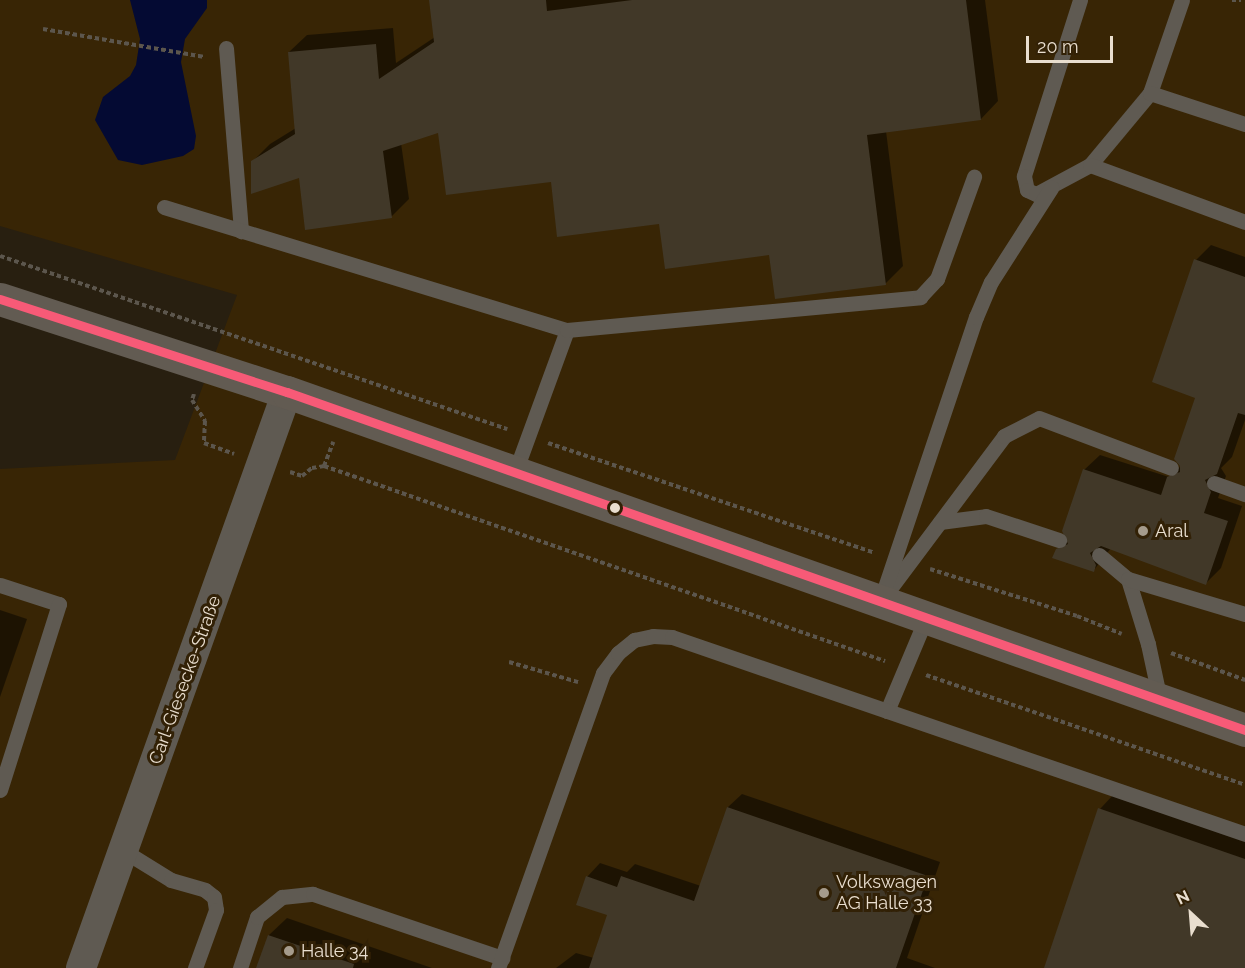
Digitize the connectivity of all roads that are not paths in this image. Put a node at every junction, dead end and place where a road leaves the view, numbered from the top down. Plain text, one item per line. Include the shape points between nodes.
1 (1080, 0) edge
2 (1182, 0) edge
3 (226, 48) dead end
4 (1150, 93) junction
5 (1245, 124) edge
6 (1090, 165) junction
7 (974, 177) dead end
8 (1051, 188) junction
9 (164, 207) dead end
10 (1245, 222) edge
11 (242, 231) junction
12 (0, 299) edge
13 (567, 330) junction
14 (286, 392) junction
15 (1171, 468) dead end
16 (514, 475) junction
17 (1214, 483) dead end
18 (1245, 494) edge
19 (940, 522) junction
20 (1059, 540) dead end
21 (1099, 555) dead end
22 (902, 561) junction
23 (1128, 579) junction
24 (0, 585) edge
25 (880, 602) junction
26 (1245, 614) edge
27 (926, 618) junction
28 (1160, 700) junction
29 (887, 711) junction
30 (1245, 730) edge
31 (0, 790) edge
32 (1245, 834) edge
33 (124, 851) junction
34 (500, 963) edge
35 (81, 968) edge
36 (195, 968) edge
37 (240, 968) edge

1 - 8 lane via 1024,176 1027,190 1036,194
2 - 4 lane
3 - 11 lane
4 - 5 lane
4 - 6 lane
6 - 8 lane
6 - 10 lane
7 - 13 lane via 936,279 920,297
8 - 22 lane via 991,282 975,317
9 - 11 lane
11 - 13 lane
12 - 14 main road
13 - 16 lane
14 - 16 main road
14 - 33 street, Carl-Giesecke-Straße
15 - 19 lane via 1039,418 1004,436
16 - 25 main road
17 - 18 lane
19 - 20 lane via 986,516
19 - 22 lane
21 - 23 lane
22 - 25 lane
23 - 26 lane
23 - 28 lane
24 - 31 lane via 59,604
25 - 27 main road
27 - 28 main road
27 - 29 lane
28 - 30 main road
29 - 32 lane
29 - 34 lane via 672,637 634,640 618,652 597,688
33 - 35 street, Carl-Giesecke-Straße
33 - 36 lane via 171,880 205,890 214,897 216,910
34 - 37 lane via 313,894 282,897 257,917

